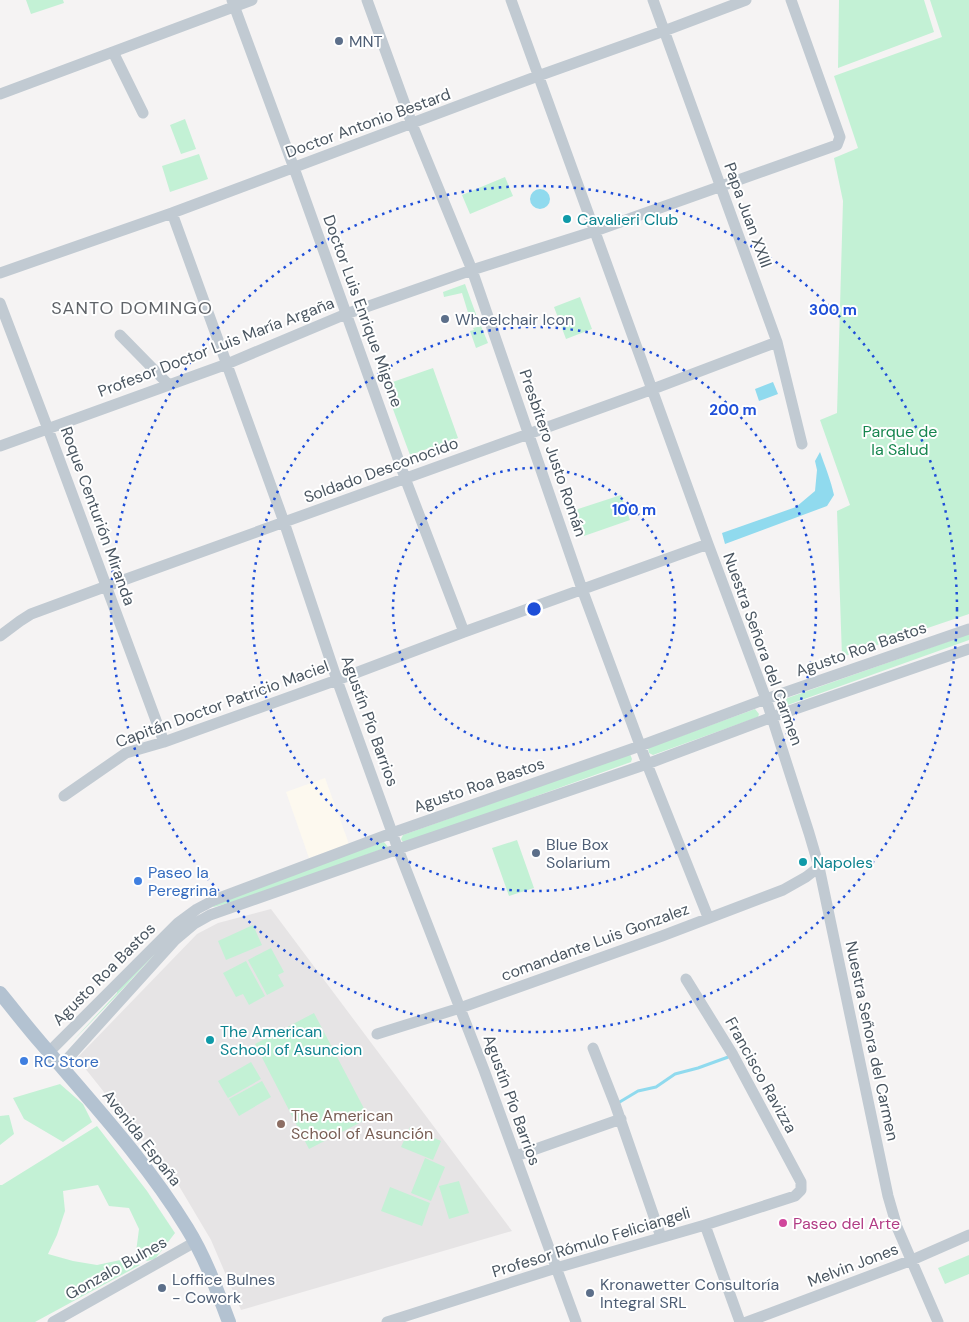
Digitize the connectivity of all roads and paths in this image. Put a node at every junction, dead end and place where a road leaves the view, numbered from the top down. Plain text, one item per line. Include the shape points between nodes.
1 (252, 0) edge
2 (368, 0) edge
3 (511, 0) edge
4 (653, 0) edge
5 (746, 0) edge
6 (791, 0) edge
7 (233, 3) edge
8 (664, 31) junction
9 (113, 52) junction
10 (538, 76) junction
11 (0, 94) edge
12 (143, 113) dead end
13 (412, 124) junction
14 (294, 168) junction
15 (720, 186) junction
16 (172, 212) junction
17 (595, 231) junction
18 (472, 270) junction
19 (0, 273) edge
20 (0, 303) edge
21 (346, 314) junction
22 (120, 335) dead end
23 (777, 342) junction
24 (227, 364) junction
25 (169, 385) junction
26 (653, 389) junction
27 (48, 429) junction
28 (529, 434) junction
29 (802, 444) dead end
30 (0, 446) edge
31 (405, 478) junction
32 (284, 522) junction
33 (708, 544) junction
34 (107, 586) junction
35 (582, 589) junction
36 (969, 629) edge
37 (464, 632) junction
38 (0, 636) edge
39 (969, 649) edge
40 (337, 680) junction
41 (766, 699) junction
42 (772, 717) junction
43 (164, 742) junction
44 (640, 746) junction
45 (646, 764) junction
46 (64, 796) dead end
47 (392, 833) junction
48 (398, 849) junction
49 (819, 867) junction
50 (708, 917) junction
51 (686, 979) dead end
52 (0, 993) edge
53 (460, 1008) junction
54 (377, 1034) dead end
55 (593, 1048) dead end
56 (49, 1052) junction
57 (61, 1066) junction
58 (620, 1119) junction
59 (516, 1156) junction
60 (801, 1190) joint
61 (704, 1225) junction
62 (969, 1235) edge
63 (661, 1237) junction
64 (195, 1242) junction
65 (912, 1260) junction
66 (556, 1268) junction
67 (421, 1317) edge
68 (53, 1322) edge
69 (229, 1322) edge
70 (387, 1322) edge
71 (576, 1322) edge
72 (740, 1322) edge
73 (747, 1322) edge
74 (938, 1322) edge

1 - 7 street
2 - 13 street, Presbítero Justo Román
3 - 10 street, Nuestra Señora del Carmen
4 - 8 street, Papa Juan XXIII
5 - 8 street, Doctor Antonio Bestard
6 - 15 street, Profesor Doctor Luis María Argaña via 839,140 837,145
7 - 9 street
7 - 14 street, Doctor Luis Enrique Migone
8 - 10 street, Doctor Antonio Bestard
8 - 15 street, Papa Juan XXIII
9 - 11 street
9 - 12 street
10 - 13 street, Doctor Antonio Bestard
10 - 17 street, Nuestra Señora del Carmen
13 - 14 street, Doctor Antonio Bestard
13 - 18 street, Presbítero Justo Román
14 - 16 street, Doctor Antonio Bestard
14 - 21 street, Doctor Luis Enrique Migone
15 - 17 street, Profesor Doctor Luis María Argaña
15 - 23 street, Papa Juan XXIII
16 - 19 street, Doctor Antonio Bestard
16 - 24 street, Agustín Pío Barrios
17 - 18 street, Profesor Doctor Luis María Argaña
17 - 26 street, Nuestra Señora del Carmen
18 - 21 street, Profesor Doctor Luis María Argaña
18 - 28 street, Presbítero Justo Román
20 - 27 street, Roque Centurión Miranda
21 - 24 street, Profesor Doctor Luis María Argaña
21 - 31 street, Doctor Luis Enrique Migone
22 - 25 street
23 - 26 street, Soldado Desconocido
23 - 29 street, Papa Juan XXIII
24 - 25 street, Profesor Doctor Luis María Argaña
24 - 32 street, Agustín Pío Barrios
25 - 27 street, Profesor Doctor Luis María Argaña
26 - 28 street, Soldado Desconocido
26 - 33 street, Nuestra Señora del Carmen
27 - 30 street, Profesor Doctor Luis María Argaña
27 - 34 street, Roque Centurión Miranda
28 - 31 street, Soldado Desconocido
28 - 35 street, Presbítero Justo Román
31 - 32 street, Soldado Desconocido
31 - 37 street, Doctor Luis Enrique Migone
32 - 34 street, Soldado Desconocido
32 - 40 street, Agustín Pío Barrios
33 - 35 street, Capitán Doctor Patricio Maciel
33 - 41 street, Nuestra Señora del Carmen
34 - 38 street, Soldado Desconocido via 31,614
34 - 43 street, Roque Centurión Miranda
35 - 37 street, Capitán Doctor Patricio Maciel
35 - 44 street, Presbítero Justo Román
36 - 41 street, Agusto Roa Bastos
37 - 40 street, Capitán Doctor Patricio Maciel
39 - 42 street, Agusto Roa Bastos
40 - 43 street, Capitán Doctor Patricio Maciel
40 - 47 street, Agustín Pío Barrios
41 - 42 street, Nuestra Señora del Carmen
41 - 44 street, Agusto Roa Bastos
42 - 45 street, Agusto Roa Bastos
42 - 49 street, Nuestra Señora del Carmen
43 - 46 street, Capitán Doctor Patricio Maciel via 126,753
44 - 45 street, Presbítero Justo Román
44 - 47 street, Agusto Roa Bastos
45 - 48 street, Agusto Roa Bastos
45 - 50 street, Presbítero Justo Román
47 - 48 street, Agustín Pío Barrios
47 - 56 street, Agusto Roa Bastos via 197,909 178,923
48 - 53 street, Agustín Pío Barrios
48 - 57 street, Agusto Roa Bastos via 215,913 194,924 175,940
49 - 50 street, comandante Luis Gonzalez via 783,890
49 - 65 street, Nuestra Señora del Carmen via 888,1196
50 - 53 street, comandante Luis Gonzalez
51 - 60 street, Francisco Ravizza via 733,1055 801,1182
52 - 56 main road, Avenida España
53 - 54 street, comandante Luis Gonzalez
53 - 59 street, Agustín Pío Barrios
55 - 58 street
56 - 57 main road, Avenida España
57 - 64 main road, Avenida España via 156,1181
58 - 59 street
58 - 63 street
59 - 66 street, Agustín Pío Barrios
60 - 61 street, Profesor Rómulo Feliciangeli via 796,1196
61 - 63 street, Profesor Rómulo Feliciangeli
61 - 72 street
62 - 65 street, Melvin Jones
63 - 66 street, Profesor Rómulo Feliciangeli
64 - 68 street, Gonzalo Bulnes
64 - 69 main road, Avenida España
65 - 73 street, Melvin Jones
65 - 74 street, Nuestra Señora del Carmen
66 - 67 street, Profesor Rómulo Feliciangeli
66 - 71 street, Agustín Pío Barrios
67 - 70 street, Profesor Rómulo Feliciangeli

